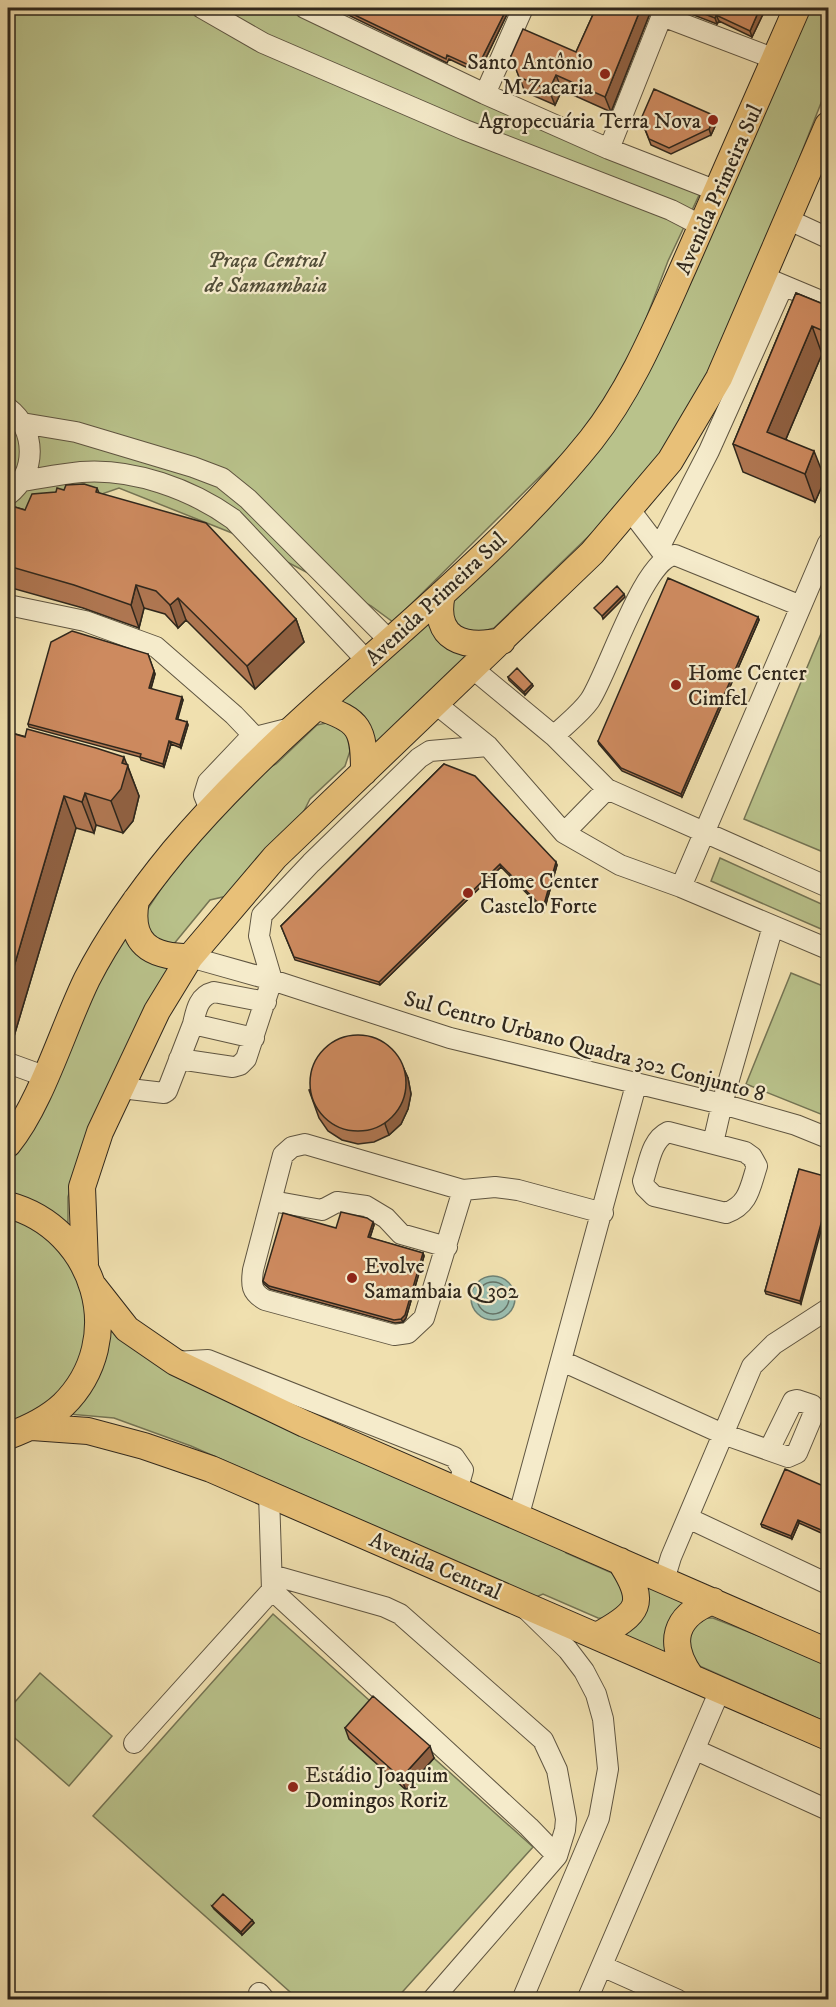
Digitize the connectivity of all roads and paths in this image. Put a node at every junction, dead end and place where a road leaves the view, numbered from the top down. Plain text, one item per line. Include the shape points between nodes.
1 (202, 8) edge
2 (305, 8) edge
3 (523, 8) edge
4 (797, 8) edge
5 (663, 12) edge
6 (328, 13) edge
7 (775, 59) junction
8 (485, 94) junction
9 (828, 125) edge
10 (609, 149) junction
11 (717, 191) junction
12 (787, 219) junction
13 (702, 226) junction
14 (828, 238) edge
15 (772, 281) junction
16 (828, 304) edge
17 (8, 408) edge
18 (22, 423) junction
19 (14, 488) edge
20 (630, 510) junction
21 (828, 543) edge
22 (663, 553) junction
23 (442, 594) junction
24 (8, 605) edge
25 (801, 606) junction
26 (390, 641) junction
27 (502, 641) junction
28 (368, 662) junction
29 (472, 668) junction
30 (436, 704) junction
31 (319, 707) junction
32 (414, 724) junction
33 (298, 726) junction
34 (554, 736) junction
35 (255, 737) junction
36 (488, 746) junction
37 (419, 758) junction
38 (364, 772) junction
39 (607, 789) junction
40 (211, 812) junction
41 (564, 833) junction
42 (705, 834) junction
43 (311, 863) junction
44 (263, 870) junction
45 (681, 887) junction
46 (828, 887) edge
47 (136, 900) junction
48 (773, 926) junction
49 (828, 950) edge
50 (190, 957) junction
51 (272, 980) junction
52 (266, 1002) junction
53 (193, 1024) junction
54 (254, 1038) junction
55 (179, 1059) junction
56 (8, 1063) edge
57 (44, 1076) junction
58 (636, 1085) junction
59 (121, 1088) junction
60 (722, 1104) junction
61 (828, 1138) edge
62 (713, 1143) junction
63 (8, 1144) edge
64 (463, 1190) junction
65 (272, 1201) junction
66 (8, 1205) edge
67 (603, 1213) junction
68 (447, 1247) junction
69 (85, 1264) junction
70 (94, 1287) junction
71 (828, 1309) edge
72 (562, 1361) junction
73 (821, 1410) edge
74 (32, 1427) junction
75 (723, 1434) junction
76 (8, 1436) edge
77 (269, 1494) junction
78 (519, 1518) junction
79 (688, 1518) junction
80 (620, 1561) junction
81 (664, 1580) junction
82 (272, 1582) junction
83 (828, 1584) edge
84 (516, 1599) junction
85 (713, 1601) junction
86 (597, 1636) junction
87 (828, 1652) edge
88 (691, 1677) junction
89 (720, 1690) junction
90 (828, 1737) edge
91 (134, 1743) dead end
92 (696, 1750) junction
93 (828, 1810) edge
94 (566, 1830) junction
95 (587, 1844) junction
96 (556, 1856) junction
97 (602, 1966) junction
98 (432, 2000) edge
99 (522, 2000) edge
100 (587, 2000) edge
101 (678, 2000) edge

1 - 13 street via 274,47
2 - 6 street
3 - 8 street
4 - 7 main road, Avenida Primeira Sul
5 - 7 street
5 - 10 street
6 - 8 street
7 - 11 main road, Avenida Primeira Sul
8 - 10 street
9 - 12 main road
10 - 11 street
11 - 13 main road, Avenida Primeira Sul
12 - 14 street
12 - 15 main road
13 - 23 main road, Avenida Primeira Sul via 640,361 592,438 538,500
15 - 16 street
15 - 20 main road via 670,461
15 - 22 street via 709,451
17 - 18 street
18 - 19 street via 29,441 29,463
18 - 26 street via 76,432 222,478 248,499
19 - 28 street via 84,472 134,477 208,501 233,519
20 - 22 street
20 - 27 main road
21 - 25 street
22 - 25 street
22 - 34 street via 589,701
23 - 26 main road, Avenida Primeira Sul
23 - 27 main road via 440,617 450,635 466,644
24 - 35 street via 85,621 156,647
25 - 42 street
26 - 28 main road, Avenida Primeira Sul
27 - 29 main road
28 - 31 main road, Avenida Primeira Sul
29 - 30 main road
29 - 34 street
30 - 32 main road
30 - 36 street
31 - 33 main road, Avenida Primeira Sul
31 - 38 main road via 341,714 357,725 363,739
32 - 37 street
32 - 38 main road
33 - 35 street
33 - 40 main road, Avenida Primeira Sul
34 - 39 street
35 - 40 street via 208,782 204,795
36 - 37 street via 436,750
36 - 41 street
37 - 43 street
38 - 44 main road
39 - 41 street
39 - 42 street
40 - 47 main road, Avenida Primeira Sul
41 - 45 street via 620,865
42 - 45 street
42 - 46 street
43 - 44 street
43 - 51 street via 262,915 259,936
44 - 50 main road
45 - 48 street
47 - 50 main road via 134,924 148,948 158,954
47 - 57 main road, Avenida Primeira Sul via 88,977
48 - 49 street
48 - 60 street
50 - 51 street, Sul Centro Urbano Quadra 302 Conjunto 8
50 - 59 main road via 157,1011
51 - 52 street
51 - 58 street, Sul Centro Urbano Quadra 302 Conjunto 8 via 450,1038
52 - 53 street via 213,992 196,1008
52 - 54 street
53 - 54 street
53 - 55 street
54 - 55 street via 246,1059 233,1067
55 - 59 street via 164,1093
56 - 57 street
57 - 63 main road, Avenida Primeira Sul
58 - 60 street, Sul Centro Urbano Quadra 302 Conjunto 8
58 - 67 street
59 - 69 main road via 100,1132 82,1187
60 - 61 street, Sul Centro Urbano Quadra 302 Conjunto 8
60 - 62 street
62 - 62 street via 668,1132 660,1135 643,1181 645,1187 654,1196 713,1211 736,1210 745,1202 757,1166 745,1152
64 - 65 street via 305,1144 292,1147 283,1155
64 - 67 street via 518,1190
64 - 68 street
65 - 68 street via 322,1210 337,1202 366,1206 386,1218 401,1234
65 - 68 street via 253,1270 251,1286 257,1295 394,1335 408,1333 424,1318
66 - 69 main road via 28,1211 61,1232
67 - 72 street
69 - 70 main road
70 - 74 main road via 99,1316 96,1346 86,1374 63,1404
70 - 78 main road via 127,1329 175,1362
71 - 75 street via 761,1354
72 - 75 street
72 - 78 street
73 - 75 street via 813,1415 796,1453 788,1457
74 - 76 main road
74 - 77 main road, Avenida Central via 88,1431 144,1446
75 - 79 street
77 - 82 street
77 - 84 main road, Avenida Central
78 - 80 main road
79 - 81 street
79 - 83 street
80 - 81 main road
80 - 86 main road via 634,1586 636,1606 625,1621
81 - 85 main road
82 - 91 street
82 - 94 street via 385,1607 409,1622 543,1740 557,1770
82 - 96 street
84 - 86 main road, Avenida Central
84 - 95 street via 568,1650 596,1694 608,1769 599,1818
85 - 87 main road
85 - 88 main road via 686,1615 679,1632 680,1661
86 - 88 main road, Avenida Central
88 - 89 main road, Avenida Central
89 - 90 main road, Avenida Central
89 - 92 street
92 - 93 street
92 - 97 street
94 - 95 street
94 - 96 street
95 - 99 street
96 - 98 street
97 - 100 street
97 - 101 street

